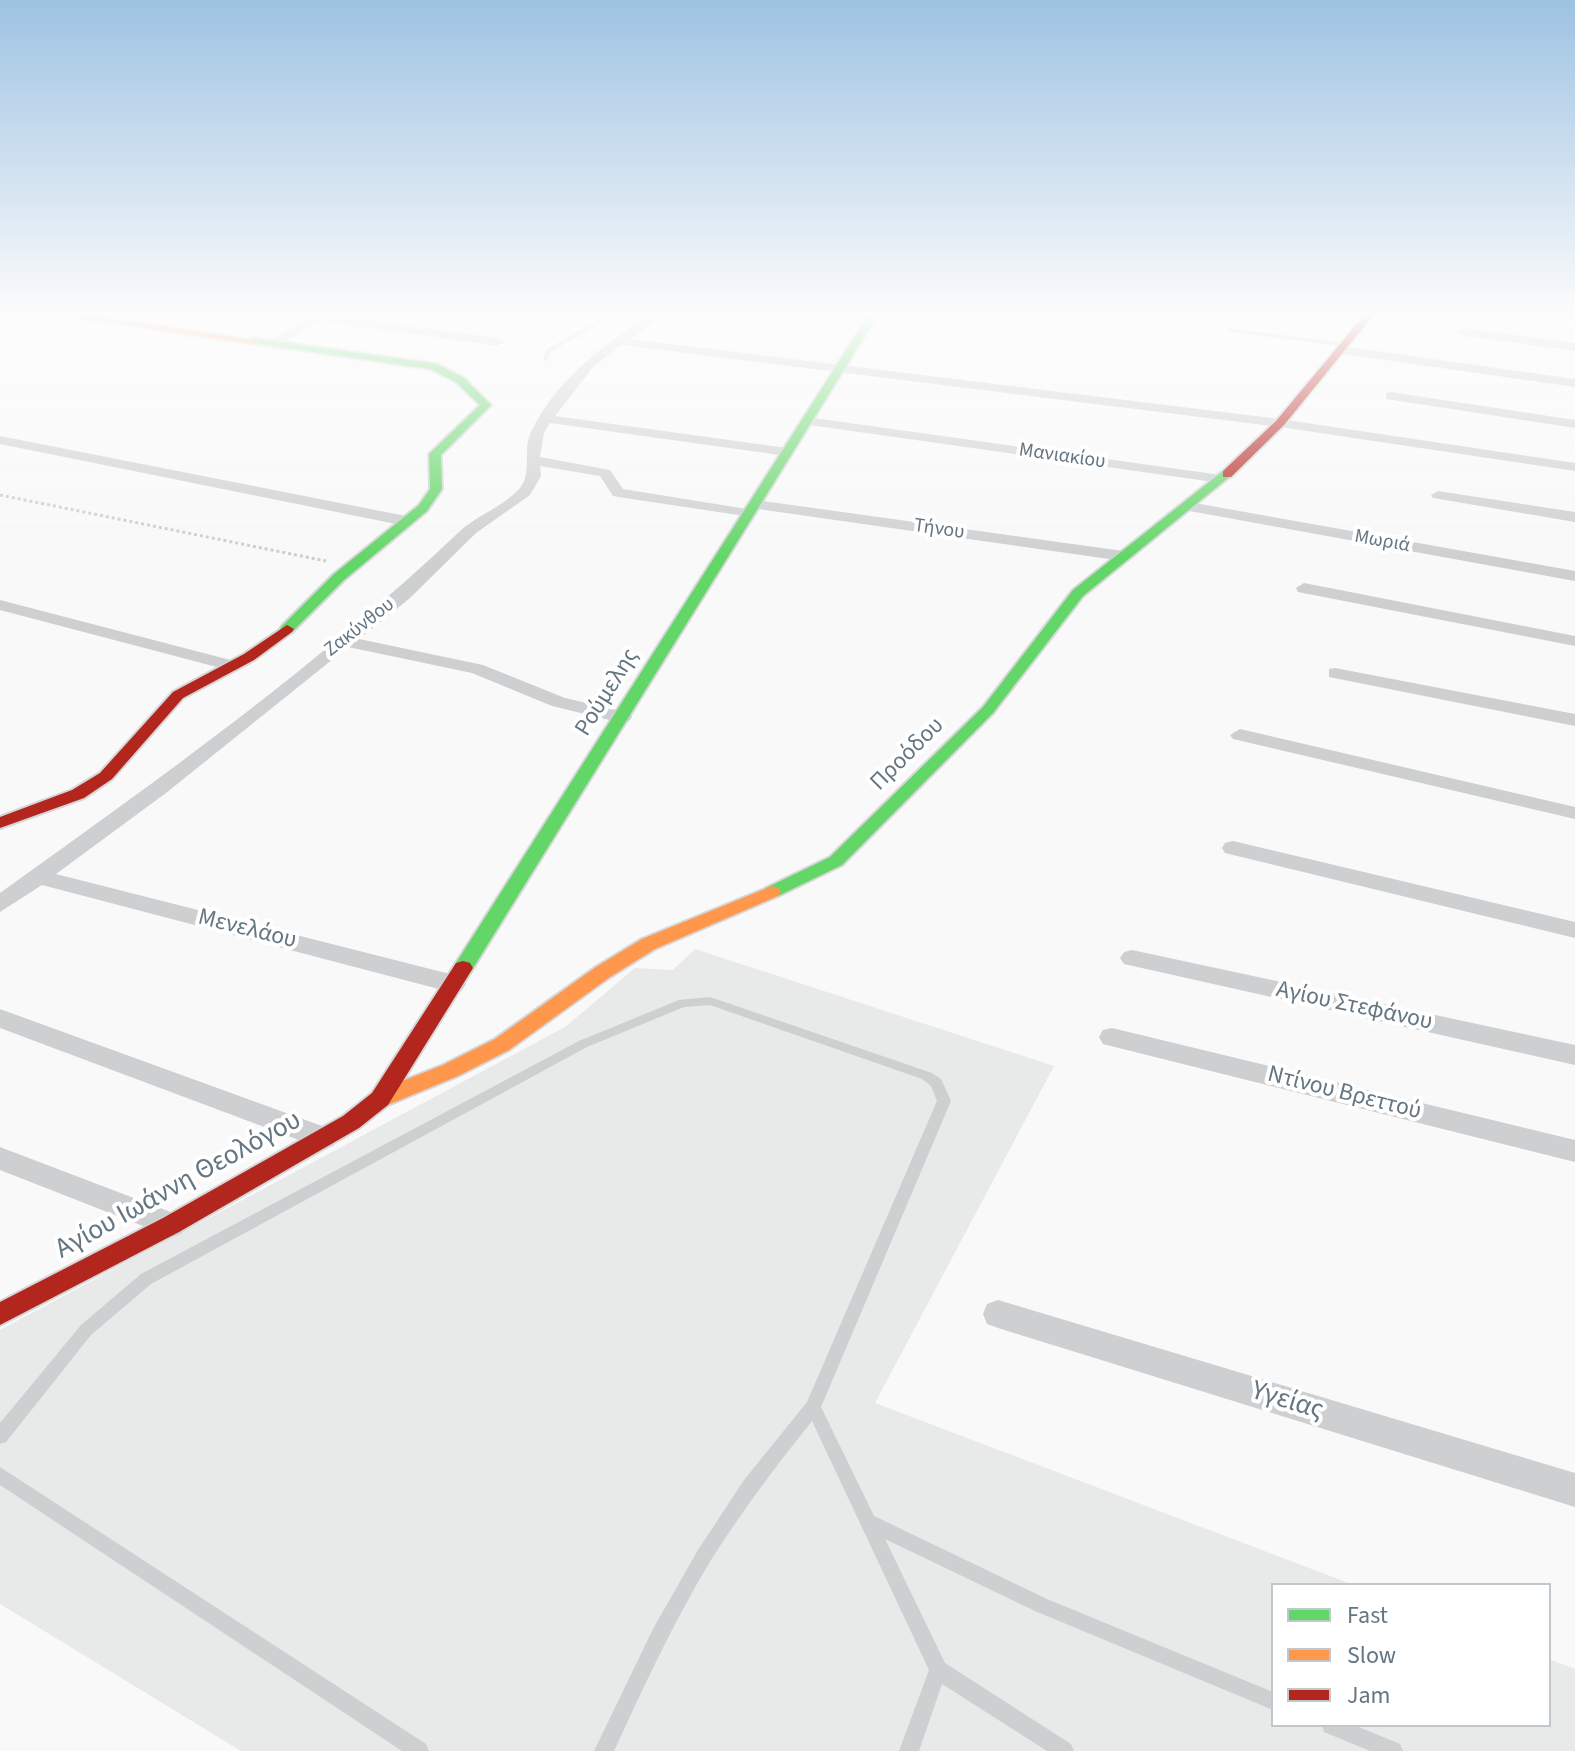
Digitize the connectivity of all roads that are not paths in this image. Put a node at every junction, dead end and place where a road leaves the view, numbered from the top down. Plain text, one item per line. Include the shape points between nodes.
1 (475, 395) edge
2 (563, 395) edge
3 (824, 395) edge
4 (1058, 395) edge
5 (1303, 395) edge
6 (1391, 396) dead end
7 (544, 418) junction
8 (807, 421) junction
9 (1280, 423) junction
10 (1575, 424) edge
11 (0, 440) edge
12 (787, 452) junction
13 (532, 460) junction
14 (1575, 467) edge
15 (1221, 479) junction
16 (1438, 495) dead end
17 (1189, 507) junction
18 (751, 510) junction
19 (1575, 517) edge
20 (406, 521) junction
21 (1123, 556) junction
22 (1575, 576) edge
23 (1304, 588) dead end
24 (0, 605) edge
25 (345, 641) junction
26 (1575, 641) edge
27 (232, 666) junction
28 (1335, 673) dead end
29 (622, 717) junction
30 (1575, 720) edge
31 (1240, 735) dead end
32 (1575, 813) edge
33 (0, 823) edge
34 (1233, 848) dead end
35 (40, 877) junction
36 (0, 904) edge
37 (1575, 930) edge
38 (1132, 958) dead end
39 (454, 984) junction
40 (0, 1018) edge
41 (1112, 1037) dead end
42 (1575, 1055) edge
43 (380, 1099) junction
44 (323, 1138) junction
45 (1575, 1151) edge
46 (0, 1158) edge
47 (171, 1225) junction
48 (0, 1314) edge
49 (998, 1314) dead end
50 (813, 1407) junction
51 (0, 1436) edge
52 (0, 1475) edge
53 (1575, 1490) edge
54 (868, 1522) junction
55 (938, 1670) junction
56 (1271, 1700) edge
57 (1336, 1727) edge
58 (419, 1751) edge
59 (604, 1751) edge
60 (909, 1751) edge
61 (1064, 1751) edge
62 (1393, 1751) edge

1 - 20 street via 486,405 438,449 432,462 434,495
2 - 7 street, Ζακύνθου
3 - 8 street, Ρούμελης
4 - 9 street
5 - 9 street, Προόδου
6 - 10 street
7 - 12 street
7 - 13 street, Ζακύνθου
8 - 12 street, Ρούμελης
8 - 15 street, Μανιακίου
9 - 14 street
9 - 15 street, Προόδου
11 - 20 street
12 - 18 street, Ρούμελης
13 - 18 street, Τήνου via 605,473 618,493
13 - 25 street, Ζακύνθου via 534,476 525,492 471,530
15 - 17 street, Προόδου
16 - 19 street
17 - 21 street, Προόδου
17 - 22 street, Μωριά
18 - 21 street, Τήνου
18 - 29 street, Ρούμελης
20 - 27 street via 279,636
21 - 43 street, Προόδου via 1078,593 988,710 836,861 630,954 515,1037
23 - 26 street
24 - 27 street
25 - 29 street via 477,669 559,702
25 - 35 street, Ζακύνθου
27 - 33 street via 178,695 99,781
28 - 30 street
29 - 39 street, Ρούμελης
31 - 32 street
34 - 37 street
35 - 36 street, Ζακύνθου
35 - 39 street, Μενελάου
38 - 42 street, Αγίου Στεφάνου
39 - 43 street, Ρούμελης
40 - 44 street
41 - 45 street, Ντίνου Βρεττού
43 - 44 street, Αγίου Ιωάννη Θεολόγου
44 - 47 street, Αγίου Ιωάννη Θεολόγου
46 - 47 street
47 - 48 street, Αγίου Ιωάννη Θεολόγου
49 - 53 street, Υγείας
50 - 51 lane via 944,1101 936,1083 916,1070 710,1001 683,1003 583,1044 146,1279 86,1330
50 - 54 lane
50 - 59 lane via 750,1486 704,1556
52 - 58 lane
54 - 55 lane
54 - 56 lane via 1041,1605
55 - 60 lane
55 - 61 lane
57 - 62 lane

